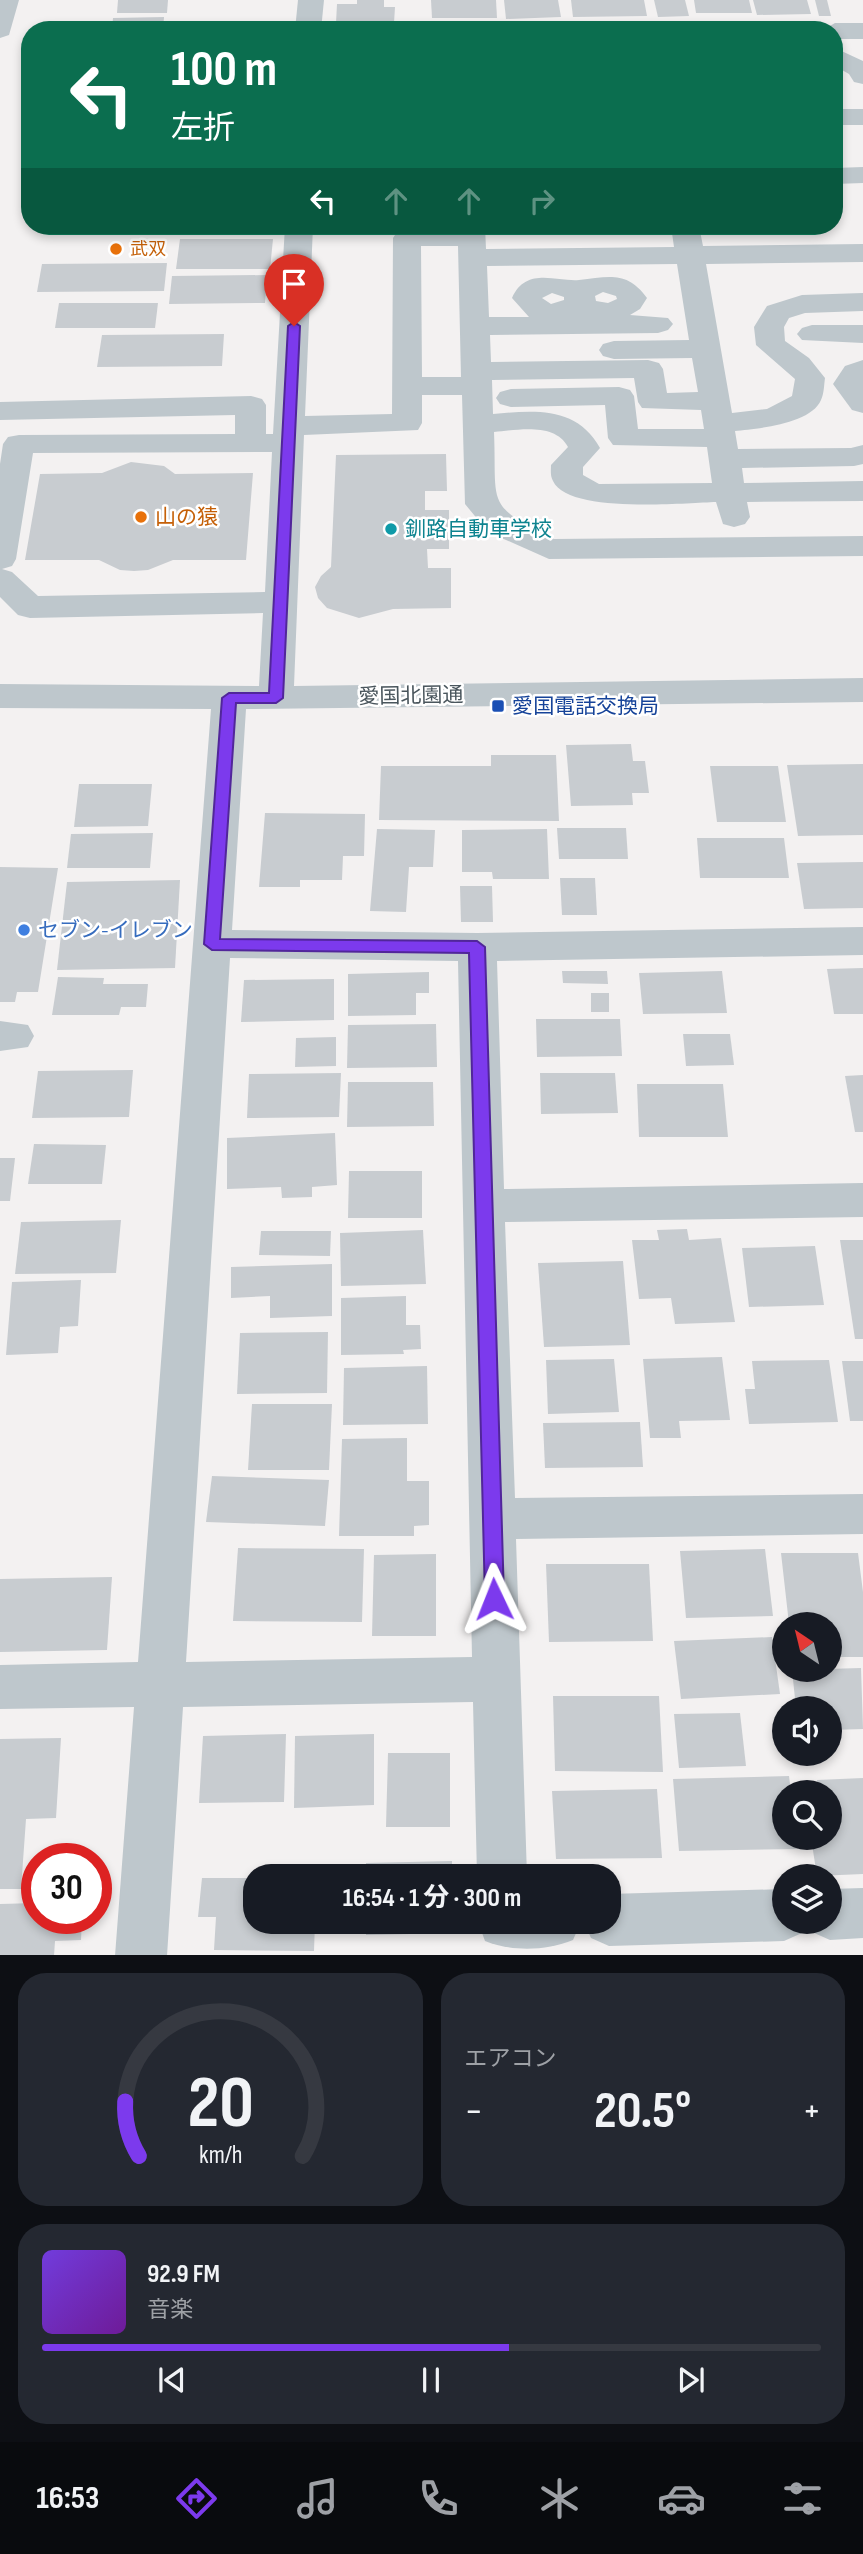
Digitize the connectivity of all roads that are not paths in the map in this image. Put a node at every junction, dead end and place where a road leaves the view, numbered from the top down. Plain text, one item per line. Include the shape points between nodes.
1 (6, 0) edge
2 (310, 0) edge
3 (309, 21) edge
4 (0, 30) edge
5 (843, 31) edge
6 (863, 31) edge
7 (843, 60) edge
8 (863, 76) edge
9 (843, 85) edge
10 (863, 97) edge
11 (843, 117) edge
12 (863, 117) edge
13 (863, 141) edge
14 (843, 142) edge
15 (863, 175) edge
16 (843, 176) edge
17 (299, 235) edge
18 (588, 235) edge
19 (472, 240) edge
20 (687, 240) edge
21 (863, 253) edge
22 (598, 265) junction
23 (863, 302) edge
24 (813, 334) dead end
25 (703, 336) junction
26 (854, 347) edge
27 (476, 365) junction
28 (407, 386) junction
29 (863, 404) edge
30 (11, 411) edge
31 (719, 430) junction
32 (289, 434) junction
33 (250, 443) junction
34 (19, 444) junction
35 (863, 454) edge
36 (863, 491) edge
37 (730, 494) junction
38 (863, 546) edge
39 (740, 548) junction
40 (0, 559) edge
41 (0, 579) edge
42 (280, 602) junction
43 (863, 690) edge
44 (0, 696) edge
45 (229, 698) junction
46 (276, 698) junction
47 (863, 942) edge
48 (212, 944) junction
49 (477, 947) junction
50 (863, 1200) edge
51 (484, 1206) junction
52 (863, 1514) edge
53 (492, 1519) junction
54 (497, 1679) junction
55 (160, 1684) junction
56 (0, 1687) edge
57 (502, 1864) edge
58 (863, 1913) edge
59 (842, 1914) edge
60 (772, 1915) edge
61 (621, 1920) edge
62 (141, 1955) edge

1 - 4 street
2 - 3 street
5 - 6 street
7 - 8 street
9 - 10 street
11 - 12 street
13 - 14 street
15 - 16 street
17 - 32 street
18 - 22 street
19 - 22 street
19 - 27 street
19 - 28 street via 407,238
20 - 21 street
20 - 22 street
20 - 25 street
22 - 27 street via 580,299 573,289 548,284 533,289
23 - 31 street via 802,304 777,312 769,327 771,345 810,378 806,400 774,418
24 - 26 street
25 - 27 street
25 - 31 street
26 - 29 street via 856,372 848,384
27 - 28 street
27 - 31 street via 649,369 653,402
27 - 31 street via 620,397 624,438
27 - 37 street via 582,439 584,448 567,465 567,479 593,494
27 - 39 street via 481,504 499,525 550,549
28 - 32 street via 407,423
30 - 33 street via 251,405
30 - 34 street
31 - 35 street via 854,457
31 - 37 street
32 - 33 street
32 - 42 street
33 - 34 street
34 - 40 street
36 - 37 street
37 - 39 street
38 - 39 street
41 - 42 street via 30,607
42 - 46 street
43 - 46 street, 愛国北園通
44 - 45 street, 愛国北園通
45 - 46 street, 愛国北園通
45 - 48 street
47 - 49 street
48 - 49 street
48 - 55 street
49 - 51 street
50 - 51 street
51 - 53 street
52 - 53 street
53 - 54 street
54 - 55 street
54 - 57 street
55 - 56 street
55 - 62 street
58 - 59 street
60 - 61 street

